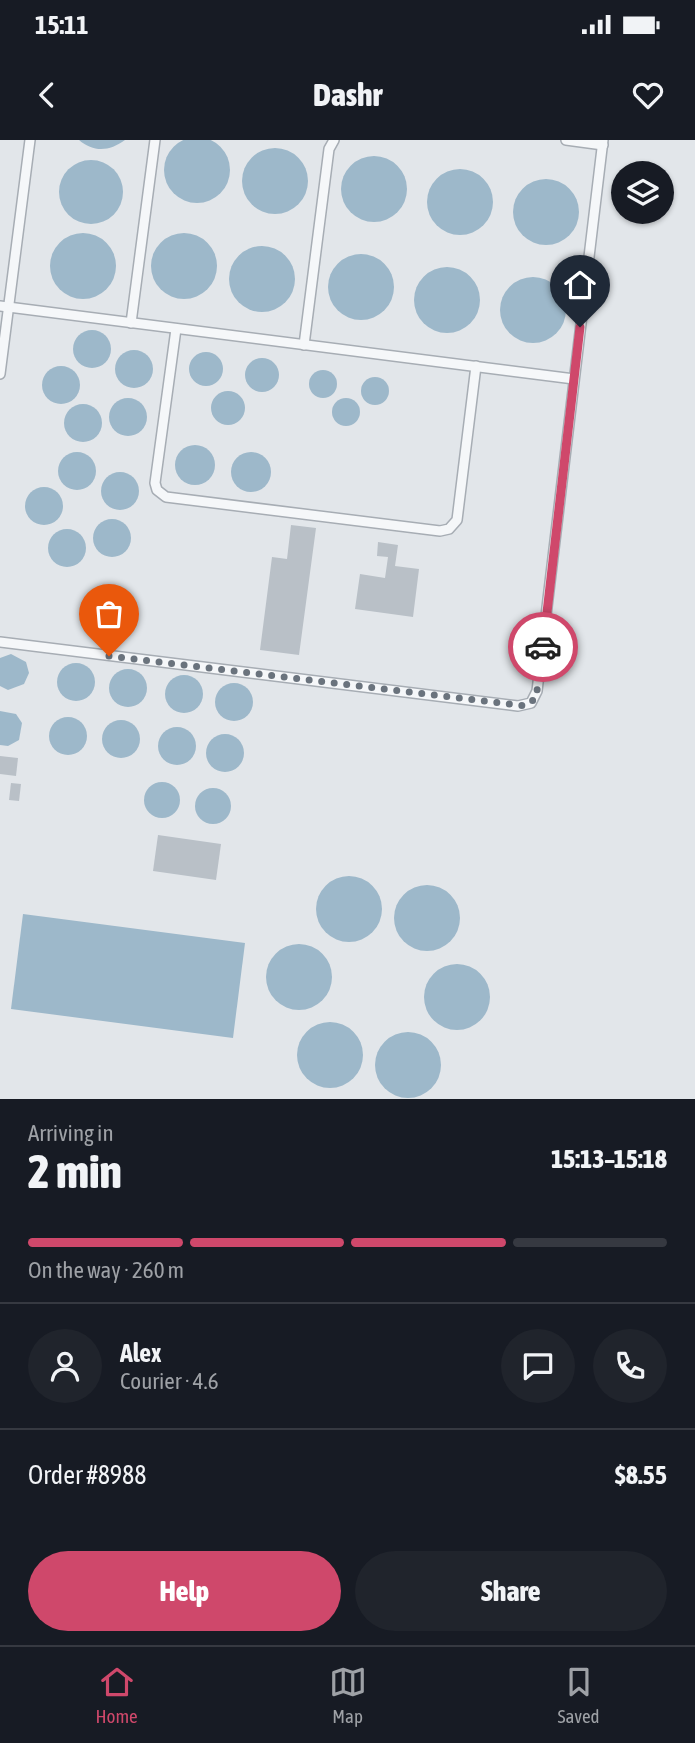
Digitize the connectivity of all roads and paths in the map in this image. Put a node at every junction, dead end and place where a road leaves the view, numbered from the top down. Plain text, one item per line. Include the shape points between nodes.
1 (30, 140) edge
2 (155, 140) edge
3 (334, 140) edge
4 (566, 140) edge
5 (603, 142) edge
6 (4, 307) edge
7 (131, 323) junction
8 (176, 329) junction
9 (304, 345) junction
10 (476, 366) junction
11 (0, 374) edge
12 (574, 379) junction
13 (0, 642) edge

1 - 6 lane
2 - 7 lane
3 - 9 lane via 329,149
4 - 5 lane
5 - 12 lane
6 - 7 lane
6 - 11 lane
7 - 8 lane
8 - 9 lane
8 - 10 lane via 155,483 163,495 440,531 457,520
9 - 10 lane
10 - 12 lane
12 - 13 lane via 536,698 525,706

